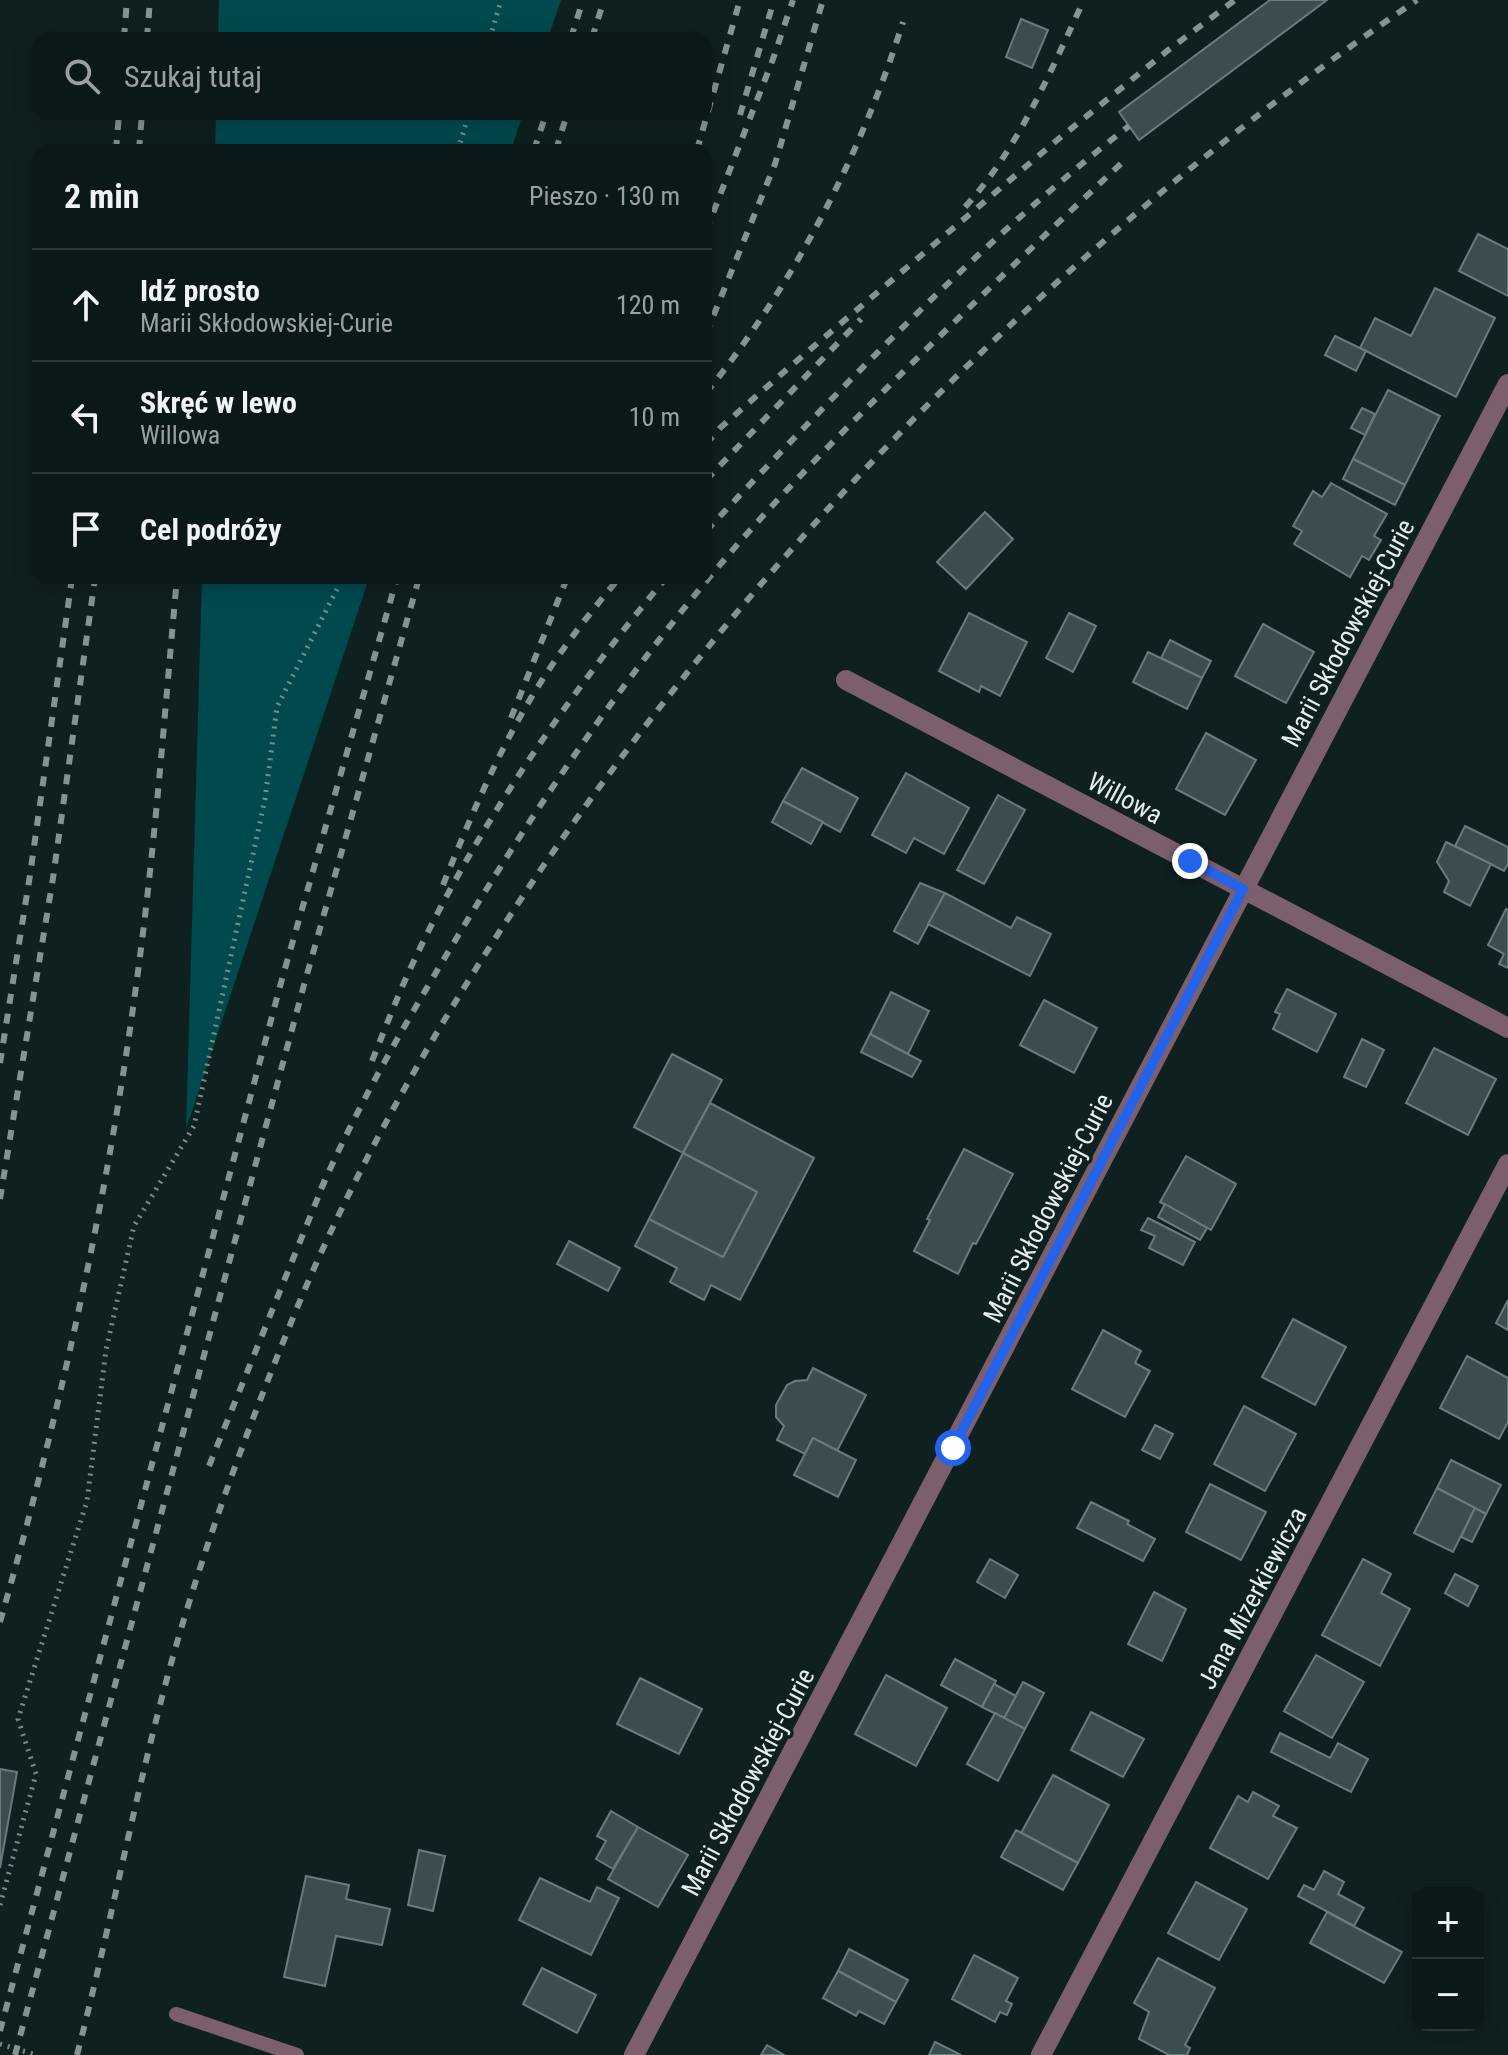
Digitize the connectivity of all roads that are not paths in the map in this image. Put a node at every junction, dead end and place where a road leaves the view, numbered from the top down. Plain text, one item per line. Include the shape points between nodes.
1 (1508, 384) edge
2 (846, 680) dead end
3 (1243, 889) junction
4 (1508, 1028) edge
5 (1508, 1164) edge
6 (176, 2014) dead end
7 (297, 2055) edge
8 (634, 2055) edge
9 (1041, 2055) edge

1 - 3 street, Marii Skłodowskiej-Curie
2 - 3 street, Willowa
3 - 4 street, Willowa
3 - 8 street, Marii Skłodowskiej-Curie
5 - 9 street, Jana Mizerkiewicza
6 - 7 lane

